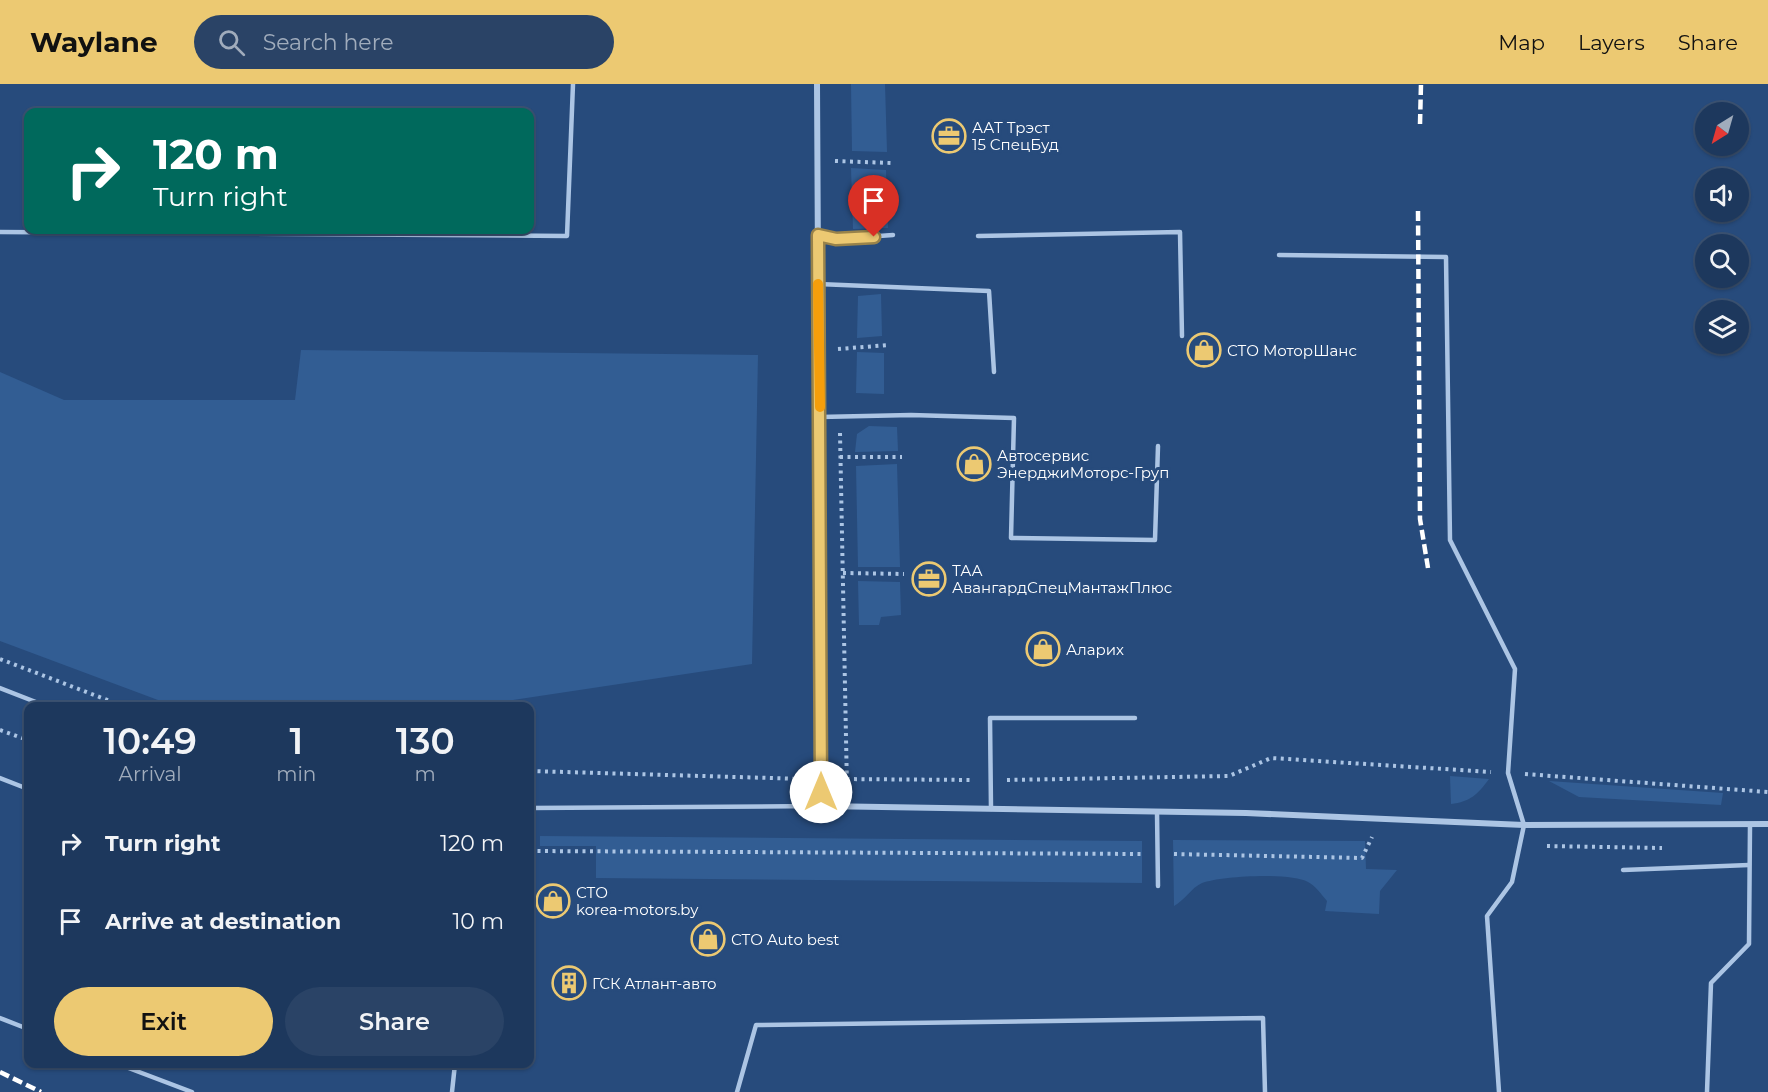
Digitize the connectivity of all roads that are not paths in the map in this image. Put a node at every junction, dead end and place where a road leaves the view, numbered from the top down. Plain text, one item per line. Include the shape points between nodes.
1 (573, 84) edge
2 (817, 84) edge
3 (0, 232) edge
4 (24, 232) edge
5 (284, 234) edge
6 (818, 235) junction
7 (893, 236) dead end
8 (978, 236) dead end
9 (1280, 255) dead end
10 (818, 285) junction
11 (1182, 336) dead end
12 (994, 372) dead end
13 (820, 417) junction
14 (1158, 446) dead end
15 (0, 688) edge
16 (36, 702) edge
17 (1135, 718) dead end
18 (0, 778) edge
19 (24, 787) edge
20 (821, 806) junction
21 (534, 808) edge
22 (991, 809) junction
23 (1157, 812) junction
24 (1768, 824) edge
25 (1524, 825) junction
26 (1750, 825) junction
27 (1749, 865) junction
28 (1623, 870) dead end
29 (1158, 885) dead end
30 (0, 1018) edge
31 (24, 1027) edge
32 (129, 1068) edge
33 (455, 1068) edge
34 (192, 1092) edge
35 (452, 1092) edge
36 (737, 1092) edge
37 (1265, 1092) edge
38 (1498, 1092) edge
39 (1707, 1092) edge

1 - 5 lane via 567,236
2 - 6 street
3 - 4 lane
6 - 7 lane via 836,239
6 - 10 street
8 - 11 lane via 1180,232
9 - 25 lane via 1446,257 1450,540 1515,669 1508,772
10 - 12 lane via 989,291
10 - 13 street
13 - 14 lane via 1014,418 1011,538 1155,540
13 - 20 street
15 - 16 lane
17 - 22 lane via 990,718
18 - 19 lane
20 - 21 lane
20 - 22 street
22 - 23 street
23 - 25 street
23 - 29 lane
24 - 26 street
25 - 26 street
25 - 38 lane via 1512,882 1487,916
26 - 27 lane
27 - 28 lane
27 - 39 lane via 1749,944 1711,983
30 - 31 lane
32 - 34 lane
33 - 35 lane
36 - 37 lane via 756,1025 1263,1017

